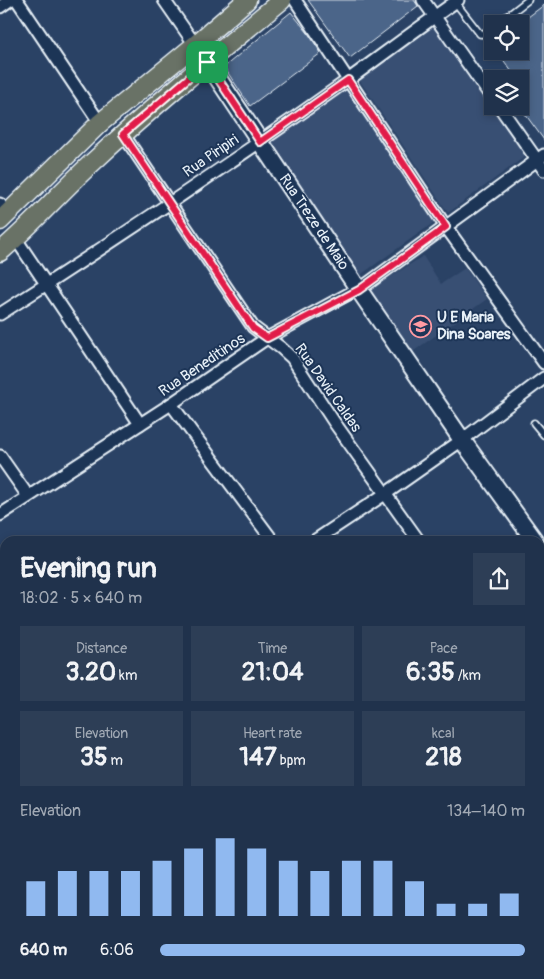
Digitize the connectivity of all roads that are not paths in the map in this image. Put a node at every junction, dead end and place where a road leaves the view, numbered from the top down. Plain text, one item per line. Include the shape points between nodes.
1 (10, 0) edge
2 (17, 0) edge
3 (164, 0) edge
4 (247, 0) edge
5 (282, 0) edge
6 (295, 0) edge
7 (423, 0) edge
8 (528, 0) edge
9 (456, 1) edge
10 (0, 7) edge
11 (509, 15) edge
12 (434, 16) junction
13 (484, 33) edge
14 (195, 45) junction
15 (207, 62) junction
16 (348, 80) junction
17 (484, 87) edge
18 (506, 115) edge
19 (100, 123) junction
20 (123, 134) junction
21 (260, 142) junction
22 (76, 148) junction
23 (542, 162) edge
24 (91, 163) junction
25 (169, 202) junction
26 (2, 213) edge
27 (446, 227) junction
28 (16, 239) junction
29 (0, 252) edge
30 (47, 284) junction
31 (359, 290) junction
32 (0, 314) edge
33 (267, 338) junction
34 (544, 363) edge
35 (544, 378) edge
36 (171, 404) junction
37 (534, 423) dead end
38 (140, 424) junction
39 (544, 435) edge
40 (462, 440) junction
41 (0, 456) edge
42 (385, 494) junction
43 (28, 496) junction
44 (0, 515) edge
45 (269, 536) edge
46 (322, 536) edge
47 (415, 536) edge
48 (531, 536) edge

1 - 10 street
2 - 19 street
3 - 14 street, Rua Treze de Maio
4 - 14 main road
5 - 15 main road
6 - 16 street
7 - 12 street
8 - 11 lane
9 - 12 street, Rua Piripiri
9 - 13 lane via 480,34
12 - 16 street, Rua Piripiri
12 - 17 street
14 - 15 street, Rua Treze de Maio
14 - 19 main road
15 - 20 main road
15 - 21 street, Rua Treze de Maio
16 - 21 street, Rua Piripiri
16 - 27 street
18 - 23 street
19 - 22 main road
20 - 24 main road
20 - 25 street, Rua David Caldas
21 - 25 street, Rua Piripiri
21 - 31 street, Rua Treze de Maio
22 - 24 main road
22 - 26 main road
23 - 27 street, Rua Beneditinos
24 - 28 main road
25 - 30 street, Rua Piripiri
25 - 33 street, Rua David Caldas via 253,328
27 - 31 street, Rua Beneditinos
27 - 34 street
28 - 29 main road
28 - 30 street
30 - 32 street, Rua Piripiri
30 - 38 street
31 - 33 street, Rua Beneditinos
31 - 40 street, Rua Treze de Maio
33 - 36 street, Rua Beneditinos
33 - 42 street, Rua David Caldas via 292,358
35 - 40 street
36 - 38 street, Rua Beneditinos
36 - 45 street
37 - 39 lane
38 - 43 street, Rua Beneditinos
40 - 42 street
40 - 48 street, Rua Treze de Maio
41 - 43 street
42 - 46 street
42 - 47 street, Rua David Caldas
43 - 44 street, Rua Beneditinos

